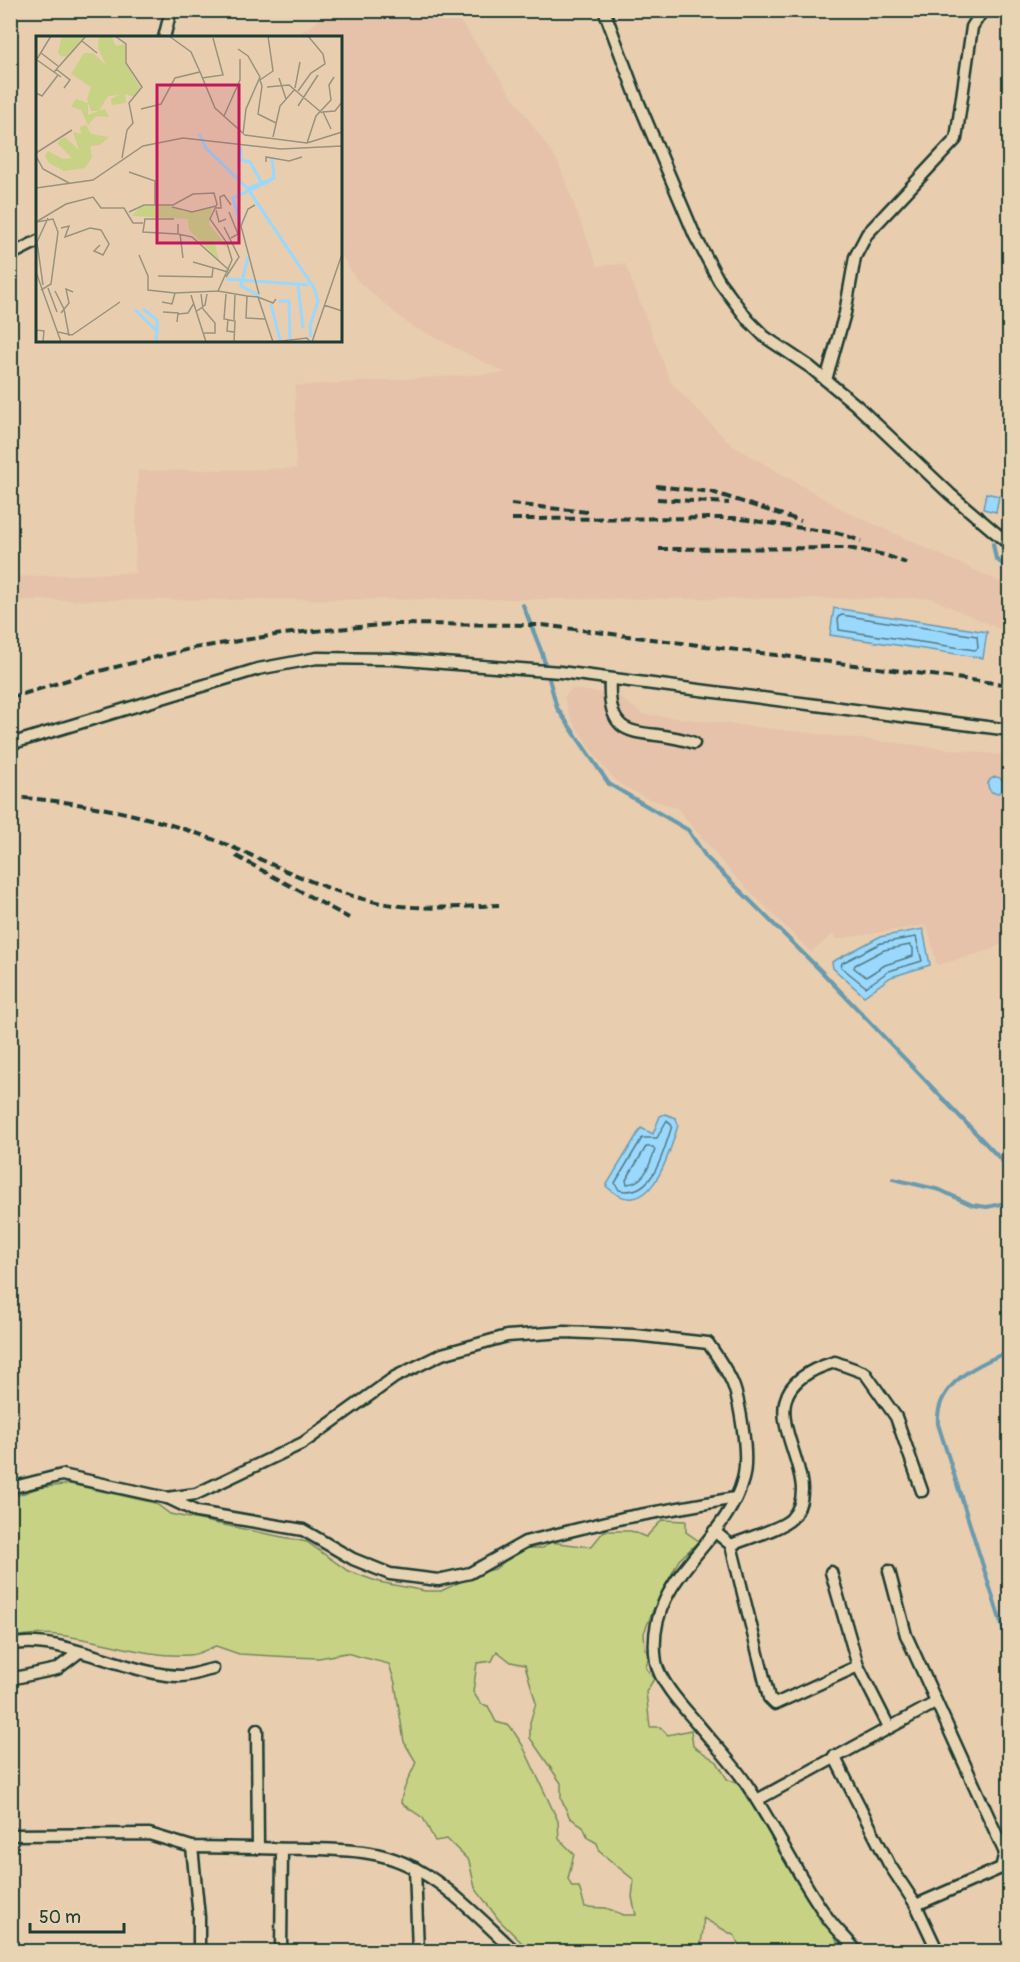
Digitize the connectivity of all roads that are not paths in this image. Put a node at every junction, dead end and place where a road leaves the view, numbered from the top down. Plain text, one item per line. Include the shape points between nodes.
1 (171, 10) edge
2 (604, 10) edge
3 (983, 10) edge
4 (164, 36) edge
5 (36, 242) edge
6 (10, 255) edge
7 (826, 380) junction
8 (1010, 544) edge
9 (610, 679) junction
10 (1010, 730) edge
11 (694, 743) dead end
12 (10, 744) edge
13 (10, 1488) edge
14 (922, 1491) dead end
15 (166, 1498) junction
16 (735, 1498) junction
17 (714, 1531) junction
18 (731, 1545) junction
19 (889, 1570) dead end
20 (831, 1572) dead end
21 (10, 1645) edge
22 (78, 1653) junction
23 (858, 1666) junction
24 (213, 1669) dead end
25 (10, 1679) edge
26 (935, 1703) junction
27 (889, 1727) junction
28 (257, 1730) dead end
29 (834, 1756) junction
30 (757, 1800) junction
31 (10, 1834) edge
32 (192, 1847) junction
33 (258, 1848) junction
34 (282, 1850) junction
35 (415, 1868) junction
36 (916, 1905) junction
37 (199, 1952) edge
38 (281, 1952) edge
39 (418, 1952) edge
40 (516, 1952) edge
41 (857, 1952) edge
42 (938, 1952) edge

1 - 4 street
2 - 7 street via 695,236 719,281 765,337
3 - 7 street via 972,27 960,130 858,247
5 - 6 street
7 - 8 street
9 - 10 street
9 - 11 street via 610,708 618,724 641,733 679,737
9 - 12 street via 392,659 317,658 258,669
13 - 15 street via 62,1475
14 - 18 street via 896,1417 865,1373 835,1362 806,1374 787,1393 787,1430 801,1488 798,1507 790,1521
15 - 16 street via 197,1512 303,1530 353,1559 390,1574 438,1580 470,1573 525,1542 623,1518
15 - 16 street via 196,1494 303,1443 395,1377 442,1354 507,1336 564,1332 708,1343 733,1378 739,1400 744,1478
16 - 17 street
17 - 18 street
17 - 30 street via 686,1565 661,1610 654,1641 657,1665 677,1700
18 - 23 street via 769,1698 775,1704
19 - 26 street via 906,1635
20 - 23 street
21 - 22 street via 31,1642
22 - 24 street via 164,1674 184,1676
22 - 25 street via 57,1669
23 - 27 street
26 - 27 street
26 - 36 street via 1005,1853 1001,1868
27 - 29 street
28 - 33 street
29 - 30 street
29 - 36 street via 889,1864
30 - 41 street via 824,1913
31 - 32 street via 149,1834
32 - 33 street
32 - 37 street
33 - 34 street
34 - 35 street via 368,1852
34 - 38 street
35 - 39 street
35 - 40 street via 439,1882
36 - 42 street

